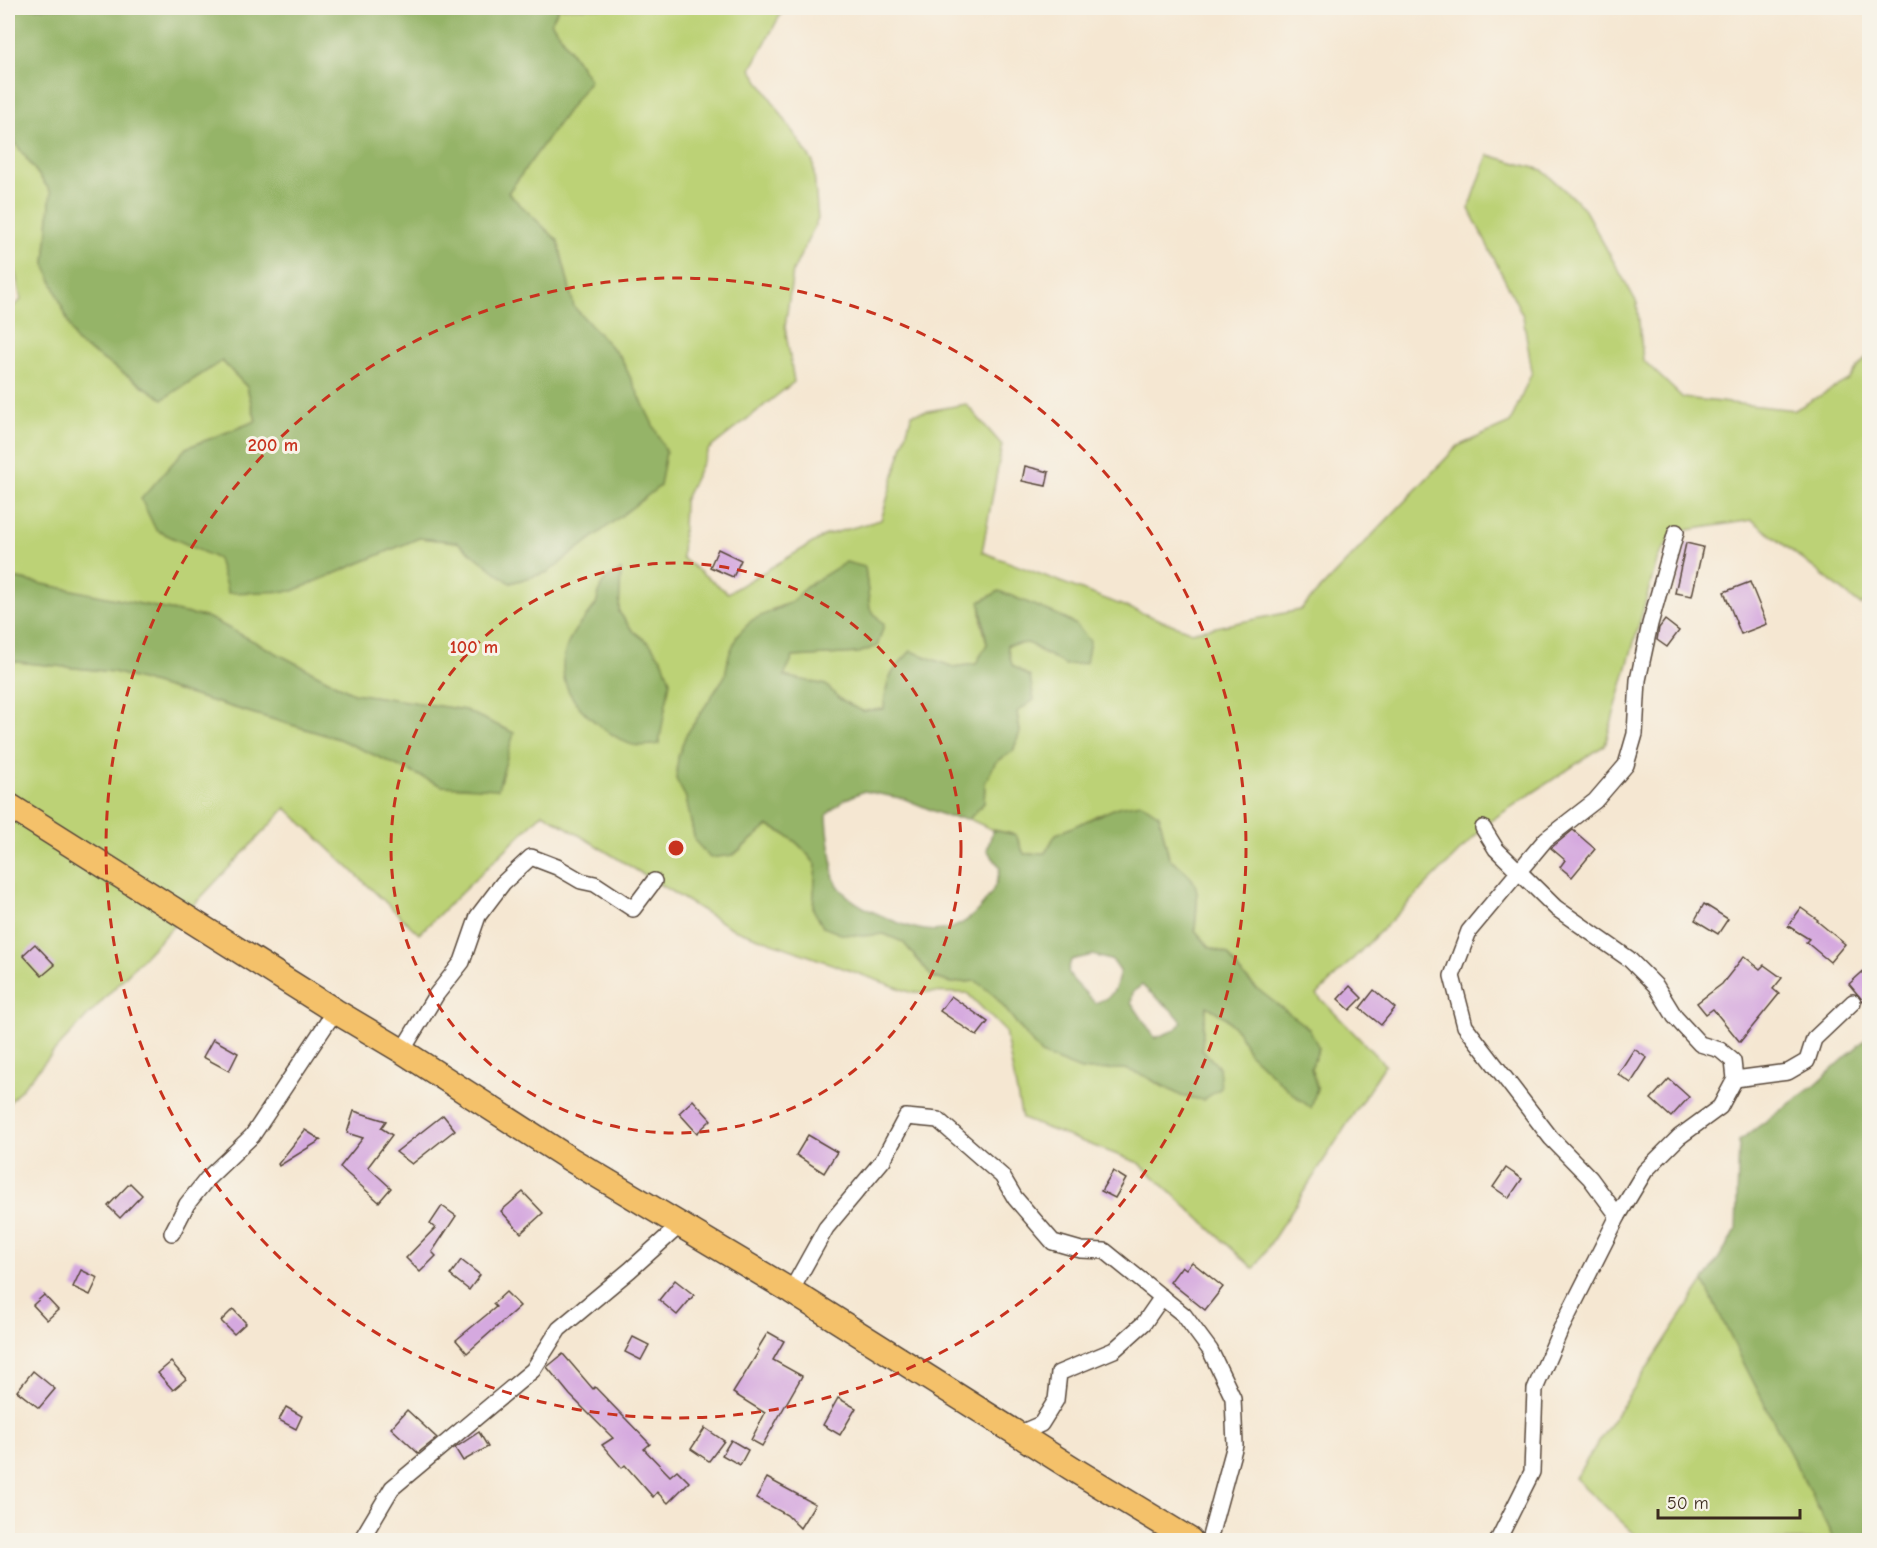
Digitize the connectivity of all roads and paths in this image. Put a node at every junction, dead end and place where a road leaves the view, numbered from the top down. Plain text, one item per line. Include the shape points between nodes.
1 (1676, 532) dead end
2 (8, 805) edge
3 (1483, 828) dead end
4 (1519, 872) junction
5 (654, 881) dead end
6 (1853, 1002) dead end
7 (335, 1011) junction
8 (402, 1051) junction
9 (1735, 1079) junction
10 (1618, 1216) junction
11 (679, 1226) junction
12 (172, 1233) dead end
13 (791, 1291) junction
14 (1162, 1297) junction
15 (1018, 1434) junction
16 (361, 1540) edge
17 (1190, 1540) edge
18 (1209, 1540) edge
19 (1498, 1540) edge

1 - 4 street via 1650,624 1638,680 1635,734 1626,765 1595,801 1546,838
2 - 7 main road
3 - 4 street via 1496,849
4 - 9 street via 1556,908 1629,958 1700,1044 1720,1050 1733,1061
4 - 10 street via 1469,931 1452,976 1465,1026 1551,1138 1590,1178
5 - 8 street via 633,909 595,884 531,857 503,883 478,916 462,962 436,995
6 - 9 street via 1814,1039 1807,1061 1788,1072
7 - 8 main road
7 - 12 street via 252,1136 207,1179 187,1204
8 - 11 main road
9 - 10 street via 1720,1107 1679,1137 1645,1171
10 - 19 street via 1535,1389 1532,1472
11 - 13 main road
11 - 16 street via 559,1329 534,1370 392,1488
13 - 14 street via 826,1228 883,1160 906,1117 939,1120 1002,1176 1015,1198 1053,1242 1081,1250 1105,1251
13 - 15 main road
14 - 15 street via 1144,1323 1114,1350 1059,1373 1056,1400 1041,1424
14 - 18 street via 1184,1315 1210,1350 1233,1398 1235,1445
15 - 17 main road

